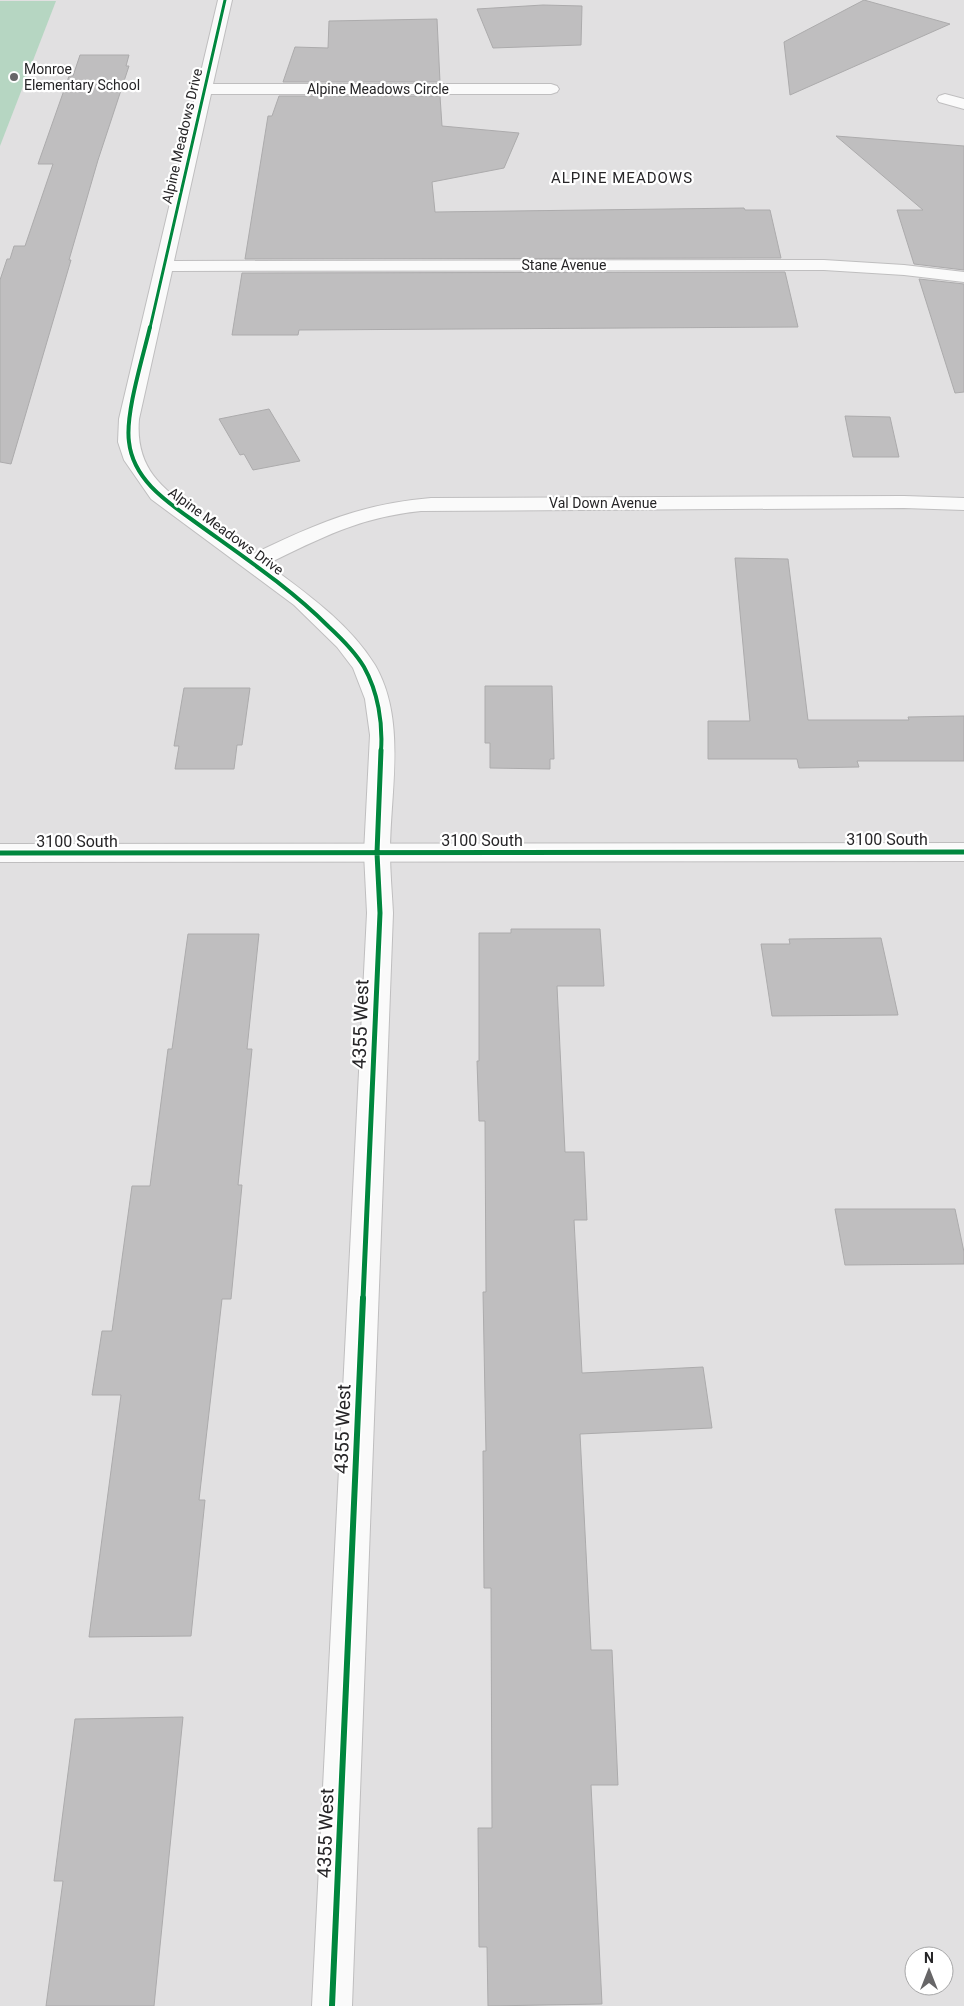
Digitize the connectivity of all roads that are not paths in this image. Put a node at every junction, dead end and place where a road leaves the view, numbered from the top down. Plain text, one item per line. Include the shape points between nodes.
1 (225, 0) edge
2 (551, 88) dead end
3 (204, 89) junction
4 (945, 99) dead end
5 (964, 104) edge
6 (164, 266) junction
7 (964, 277) edge
8 (964, 504) edge
9 (252, 564) junction
10 (964, 852) edge
11 (0, 853) edge
12 (377, 853) junction
13 (332, 2006) edge

1 - 3 street, Alpine Meadows Drive
2 - 3 street, Alpine Meadows Circle
3 - 6 street, Alpine Meadows Drive
4 - 5 street
6 - 7 street, Stane Avenue via 824,265
6 - 9 street, Alpine Meadows Drive via 129,418 126,437 131,456 141,475 158,495
8 - 9 street, Val Down Avenue via 422,504 356,517
9 - 12 street, Alpine Meadows Drive via 325,621 364,667 376,699 382,735
10 - 12 street, 3100 South
11 - 12 street, 3100 South
12 - 13 street, 4355 West via 379,932

